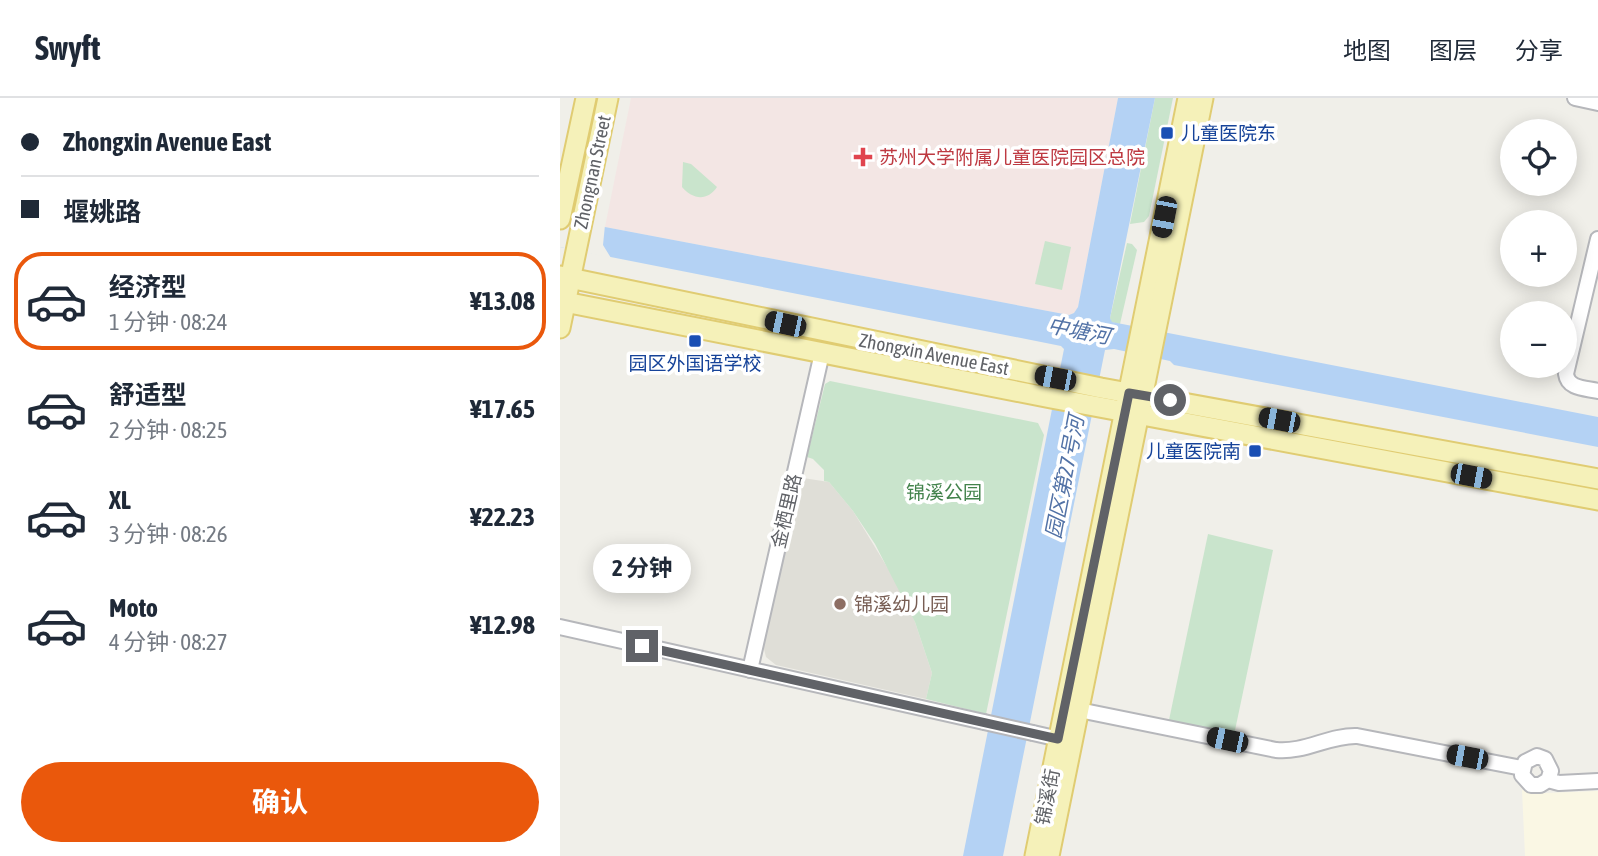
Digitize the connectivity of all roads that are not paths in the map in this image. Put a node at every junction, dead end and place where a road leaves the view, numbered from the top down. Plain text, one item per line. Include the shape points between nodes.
1 (586, 98) edge
2 (608, 98) edge
3 (1188, 98) edge
4 (1203, 98) edge
5 (1576, 98) edge
6 (1598, 103) edge
7 (560, 218) edge
8 (1598, 239) edge
9 (565, 277) edge
10 (563, 301) edge
11 (1149, 327) junction
12 (560, 328) edge
13 (822, 353) junction
14 (1598, 391) edge
15 (1099, 397) junction
16 (1134, 403) junction
17 (1598, 479) edge
18 (1598, 500) edge
19 (560, 627) edge
20 (750, 670) junction
21 (1079, 710) junction
22 (1065, 740) junction
23 (1522, 768) junction
24 (1548, 780) junction
25 (1598, 781) edge
26 (1035, 856) edge
27 (1049, 856) edge

1 - 7 main road, Zhongnan Street
2 - 9 main road, Zhongnan Street via 576,250
3 - 11 main road
4 - 11 main road
5 - 6 street
8 - 14 street via 1566,374 1571,385
9 - 10 main road, Zhongnan Street
9 - 15 main road, Zhongxin Avenue East via 1055,378
10 - 12 main road, Zhongnan Street
10 - 13 main road, Zhongxin Avenue East
11 - 16 main road, 锦溪街
13 - 15 main road, Zhongxin Avenue East via 1051,398
13 - 20 street, 金栖里路
15 - 16 main road, Zhongxin Avenue East
16 - 17 main road, Zhongxin Avenue East
16 - 18 main road, Zhongxin Avenue East
16 - 21 main road, 锦溪街
16 - 22 main road, 锦溪街
19 - 20 street
20 - 22 street, bridge
21 - 22 main road, 锦溪街
21 - 23 street via 1276,750 1357,736
22 - 26 main road, 锦溪街
22 - 27 main road, 锦溪街
23 - 24 street via 1531,785
23 - 24 street via 1528,759 1541,757 1550,767
24 - 25 street

